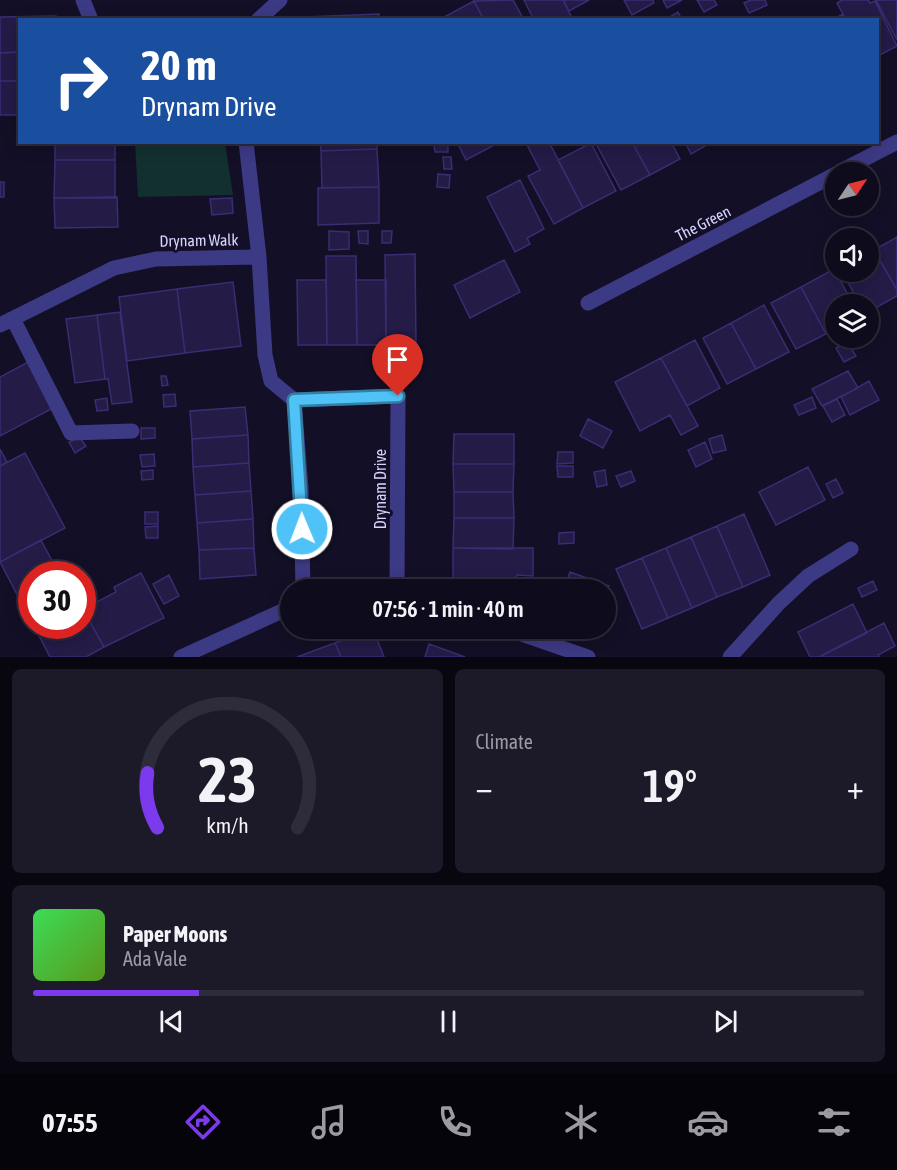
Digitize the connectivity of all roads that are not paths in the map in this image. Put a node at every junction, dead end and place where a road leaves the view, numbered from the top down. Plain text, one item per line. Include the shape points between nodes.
1 (83, 0) edge
2 (280, 0) edge
3 (90, 18) edge
4 (260, 18) edge
5 (897, 142) edge
6 (246, 144) edge
7 (858, 162) edge
8 (825, 179) edge
9 (259, 257) junction
10 (588, 303) dead end
11 (6, 322) edge
12 (294, 400) junction
13 (132, 431) dead end
14 (850, 549) dead end
15 (303, 579) edge
16 (397, 579) edge
17 (280, 612) edge
18 (536, 639) edge
19 (181, 657) edge
20 (588, 657) edge
21 (730, 657) edge

1 - 3 street
2 - 4 street
5 - 7 street, The Green
6 - 9 street
8 - 10 street, The Green
9 - 11 street, Drynam Walk via 156,259 114,268
9 - 12 street, Drynam Walk via 265,355 271,381
11 - 13 street via 71,433
12 - 15 street via 302,489
12 - 16 street, Drynam Drive via 398,396
14 - 21 street via 794,590
17 - 19 street
18 - 20 street

